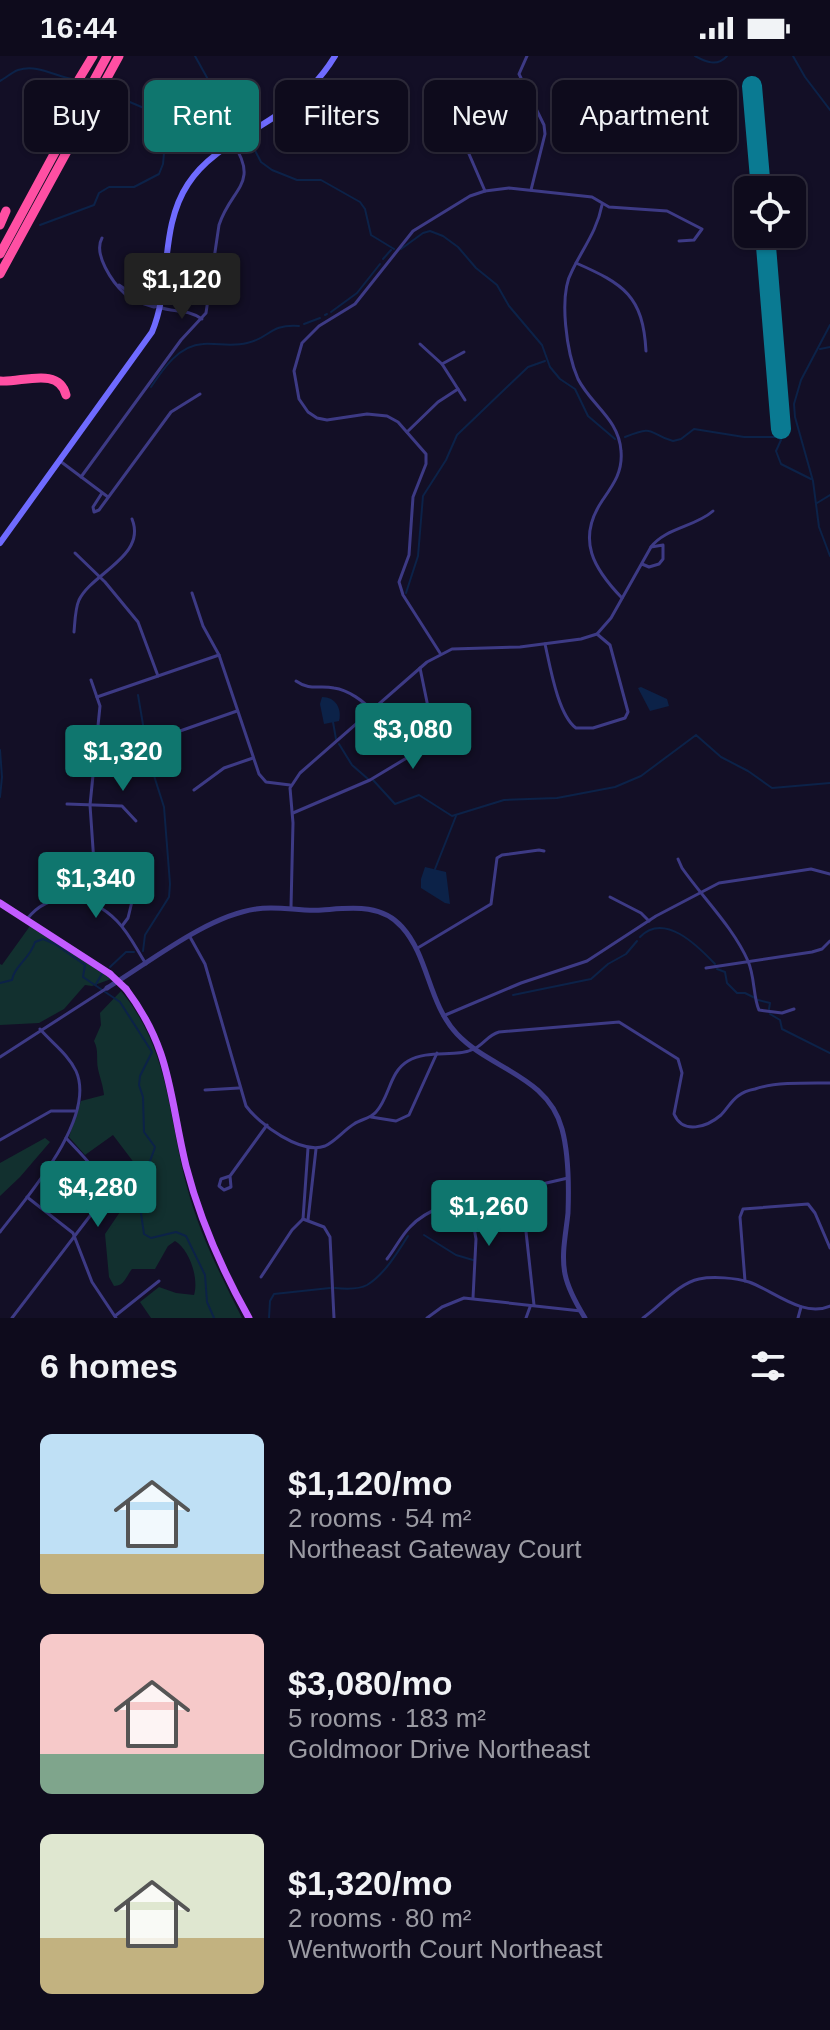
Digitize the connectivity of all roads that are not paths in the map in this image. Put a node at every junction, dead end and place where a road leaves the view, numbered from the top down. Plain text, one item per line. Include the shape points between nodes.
1 (93, 56) edge
2 (107, 56) edge
3 (119, 56) edge
4 (335, 56) edge
5 (527, 56) edge
6 (79, 79) dead end
7 (259, 126) edge
8 (220, 152) edge
9 (238, 152) edge
10 (468, 152) edge
11 (531, 190) junction
12 (485, 191) junction
13 (602, 205) junction
14 (6, 211) dead end
15 (0, 225) edge
16 (102, 238) dead end
17 (679, 241) dead end
18 (0, 254) edge
19 (576, 263) junction
20 (0, 274) edge
21 (159, 307) junction
22 (202, 319) junction
23 (420, 344) dead end
24 (646, 351) dead end
25 (464, 352) dead end
26 (442, 364) junction
27 (0, 381) edge
28 (458, 389) junction
29 (200, 394) dead end
30 (66, 395) dead end
31 (465, 400) dead end
32 (407, 432) junction
33 (60, 461) junction
34 (81, 477) junction
35 (102, 493) junction
36 (108, 497) junction
37 (713, 511) dead end
38 (132, 519) dead end
39 (0, 543) edge
40 (651, 547) junction
41 (75, 553) dead end
42 (642, 564) junction
43 (100, 578) junction
44 (192, 593) dead end
45 (622, 598) junction
46 (74, 632) dead end
47 (597, 634) junction
48 (545, 644) junction
49 (440, 653) junction
50 (219, 655) junction
51 (420, 668) junction
52 (158, 676) junction
53 (91, 680) dead end
54 (296, 681) dead end
55 (97, 697) junction
56 (237, 711) junction
57 (373, 712) junction
58 (174, 737) dead end
59 (122, 748) dead end
60 (95, 752) junction
61 (253, 758) junction
62 (290, 785) junction
63 (194, 790) dead end
64 (67, 804) dead end
65 (90, 805) junction
66 (293, 813) junction
67 (136, 821) dead end
68 (544, 851) dead end
69 (678, 859) dead end
70 (830, 874) edge
71 (135, 888) junction
72 (699, 892) junction
73 (610, 897) dead end
74 (89, 902) junction
75 (0, 903) edge
76 (291, 910) junction
77 (27, 919) junction
78 (649, 921) junction
79 (122, 926) junction
80 (190, 937) junction
81 (830, 941) edge
82 (416, 949) junction
83 (748, 961) junction
84 (146, 964) junction
85 (706, 968) dead end
86 (107, 988) joint
87 (794, 1009) dead end
88 (443, 1016) junction
89 (40, 1029) junction
90 (474, 1049) junction
91 (437, 1053) junction
92 (0, 1057) edge
93 (830, 1083) edge
94 (239, 1088) junction
95 (205, 1090) dead end
96 (75, 1111) junction
97 (371, 1117) junction
98 (267, 1125) junction
99 (66, 1138) junction
100 (0, 1140) edge
101 (308, 1148) junction
102 (316, 1148) junction
103 (230, 1176) dead end
104 (568, 1178) junction
105 (542, 1184) dead end
106 (499, 1191) dead end
107 (27, 1197) junction
108 (519, 1197) dead end
109 (469, 1199) junction
110 (305, 1220) junction
111 (0, 1232) edge
112 (75, 1236) junction
113 (828, 1237) edge
114 (830, 1248) edge
115 (387, 1259) dead end
116 (261, 1277) dead end
117 (159, 1281) dead end
118 (745, 1281) junction
119 (473, 1298) junction
120 (532, 1305) junction
121 (830, 1306) edge
122 (801, 1307) junction
123 (581, 1311) junction
124 (116, 1317) edge
125 (12, 1318) edge
126 (249, 1318) edge
127 (334, 1318) edge
128 (427, 1318) edge
129 (528, 1318) edge
130 (585, 1318) edge
131 (643, 1318) edge
132 (798, 1318) edge

1 - 6 highway
2 - 18 highway
3 - 20 highway
4 - 7 main road via 297,101
5 - 11 street via 519,74 545,134
8 - 21 main road via 205,162 180,197 170,228
9 - 22 street via 245,177 219,225
10 - 12 street
11 - 12 street
11 - 13 street via 592,197
12 - 32 street via 413,231 355,304 308,334 296,357 299,399 314,416 327,420 383,415
13 - 17 street via 661,209 702,229 694,240
13 - 19 street
14 - 15 highway
16 - 21 street via 99,255 127,296
19 - 24 street via 630,295 640,312
19 - 45 street via 565,296 571,358 585,390 612,422 621,449 619,475 595,514 590,543 598,571
21 - 22 street via 183,309
21 - 33 main road via 147,341
22 - 34 street
23 - 26 street
25 - 26 street
26 - 28 street
27 - 30 highway via 52,378
28 - 31 street
28 - 32 street
29 - 36 street via 171,412
32 - 49 street via 427,461 414,491 410,549 399,582
33 - 34 street
33 - 39 main road
34 - 35 street
35 - 36 street
35 - 36 street via 93,511 98,512
37 - 40 street via 658,538
38 - 43 street via 132,545
40 - 42 street
40 - 42 street via 663,545 661,562
41 - 43 street
42 - 45 street
43 - 46 street via 80,598
43 - 52 street via 138,622
44 - 50 street
45 - 47 street
47 - 48 street
47 - 48 street via 610,645 628,712 625,718 593,728 576,728 569,721
48 - 49 street
49 - 51 street
50 - 52 street
50 - 56 street
51 - 57 street
51 - 66 street via 435,741 370,780
52 - 55 street
53 - 55 street
54 - 57 street via 310,689 345,691
55 - 60 street
56 - 58 street
56 - 61 street
57 - 62 street
59 - 60 street
60 - 65 street
61 - 62 street via 266,782
61 - 63 street via 224,768
62 - 66 street
64 - 65 street
65 - 67 street via 122,806
65 - 74 street via 94,863
66 - 76 street
68 - 82 street via 497,858 491,904
69 - 72 street
70 - 72 street via 814,869 752,877 723,881
71 - 71 street via 144,888 144,883 120,883
71 - 79 street
72 - 78 street
72 - 83 street
73 - 78 street
74 - 77 street via 48,902
74 - 79 street
75 - 77 main road
76 - 80 street via 246,911
76 - 82 street via 384,913 400,924
77 - 126 main road, bridge via 110,974 145,1017 168,1076 196,1201
78 - 88 street via 587,961
79 - 84 street
80 - 84 street
80 - 94 street via 209,976
81 - 83 street via 812,952
82 - 88 street
83 - 85 street
83 - 87 street via 759,1010
84 - 86 street
86 - 89 street
88 - 90 street
89 - 92 street
89 - 96 street via 77,1075 80,1094
90 - 91 street
90 - 93 street via 499,1032 622,1023 678,1059 682,1073 674,1114 689,1127 715,1119 737,1096 753,1089
90 - 104 street via 548,1100 563,1130
91 - 97 street via 401,1067
91 - 97 street via 409,1115 396,1121
94 - 95 street
94 - 98 street via 248,1110
96 - 99 street
96 - 100 street via 51,1111
97 - 102 street
98 - 101 street
98 - 103 street
99 - 107 street
99 - 112 street via 107,1188
101 - 102 street
101 - 110 street
102 - 110 street
104 - 105 street
104 - 123 street via 564,1270
106 - 109 street
107 - 111 street
107 - 112 street
108 - 120 street
109 - 115 street via 410,1226
109 - 119 street via 476,1239
110 - 116 street via 292,1230
110 - 127 street via 324,1227 330,1237
112 - 124 street via 92,1282
112 - 125 street
113 - 114 street
113 - 118 street via 806,1203 743,1209
117 - 124 street
118 - 122 street
118 - 131 street via 694,1281
119 - 120 street
119 - 128 street via 455,1300
120 - 123 street
120 - 129 street
121 - 122 street
122 - 132 street
123 - 130 street

